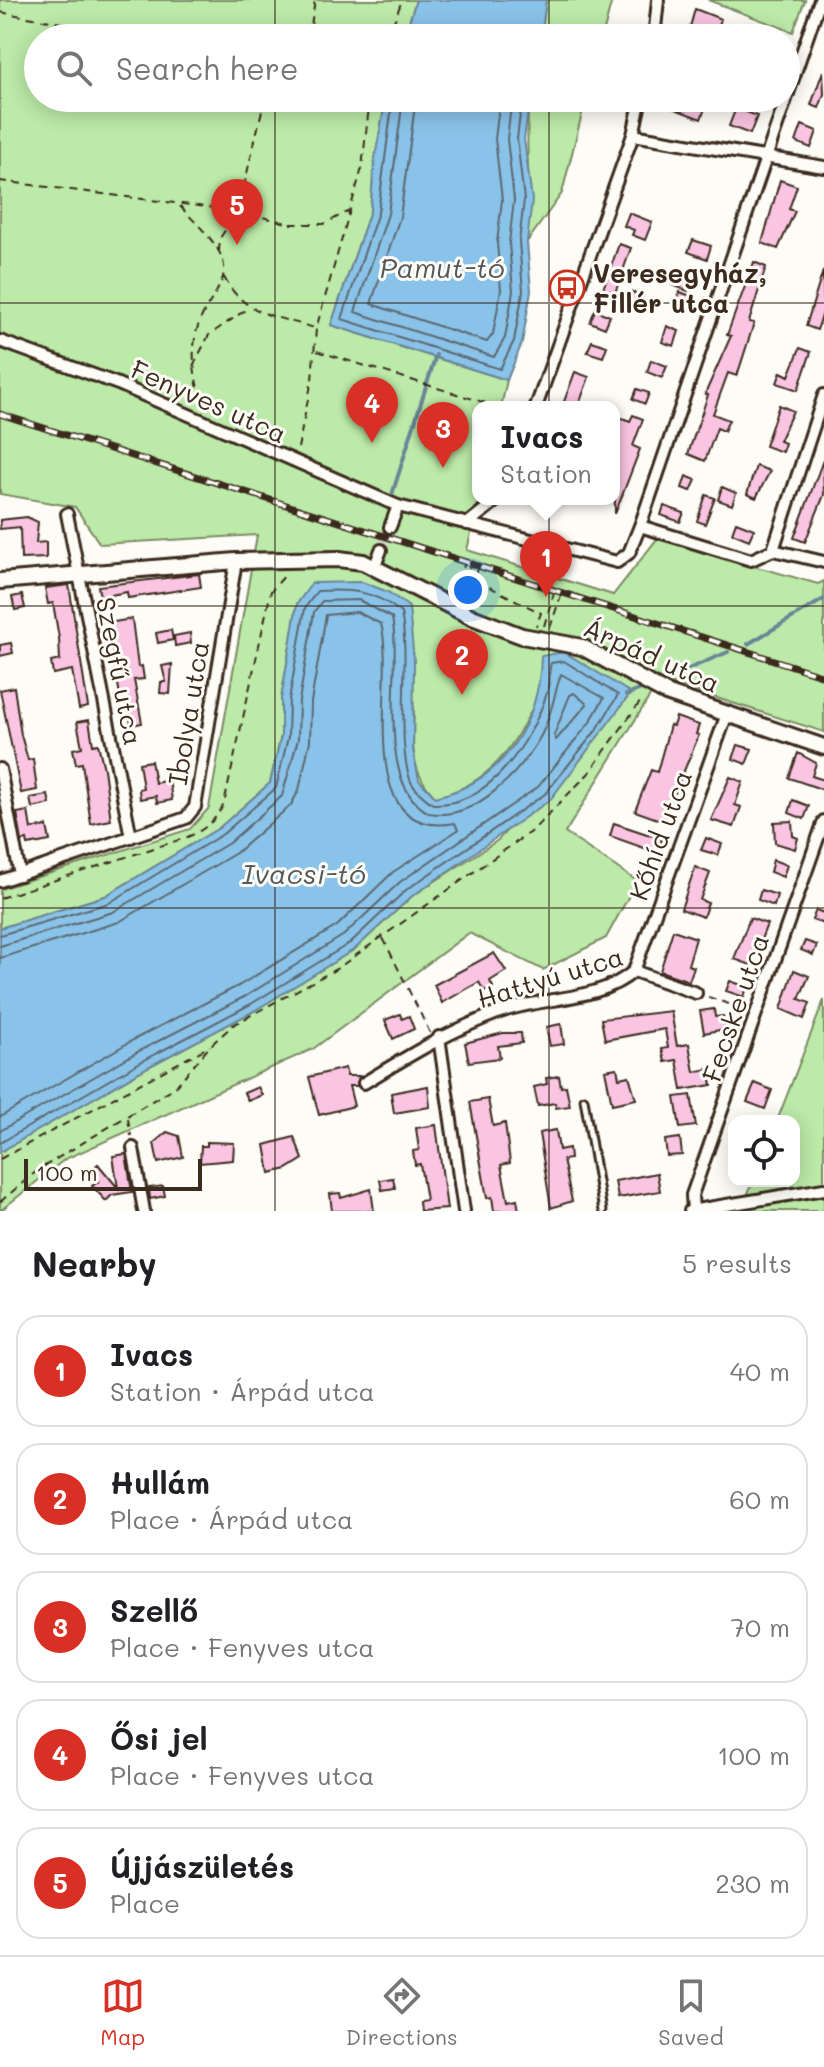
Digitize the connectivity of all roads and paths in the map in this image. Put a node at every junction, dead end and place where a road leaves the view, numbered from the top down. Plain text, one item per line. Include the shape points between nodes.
1 (315, 0) edge
2 (402, 0) edge
3 (658, 0) edge
4 (820, 0) edge
5 (0, 12) edge
6 (67, 24) edge
7 (311, 24) edge
8 (393, 24) edge
9 (655, 24) edge
10 (800, 59) edge
11 (262, 112) edge
12 (368, 112) edge
13 (638, 112) edge
14 (782, 112) edge
15 (633, 135) junction
16 (767, 156) junction
17 (824, 167) edge
18 (0, 181) edge
19 (179, 204) junction
20 (238, 211) junction
21 (350, 211) junction
22 (219, 253) junction
23 (224, 277) junction
24 (248, 308) junction
25 (316, 329) junction
26 (0, 341) edge
27 (316, 350) junction
28 (191, 368) junction
29 (824, 395) edge
30 (480, 401) edge
31 (538, 401) edge
32 (208, 424) junction
33 (294, 463) junction
34 (491, 505) edge
35 (398, 506) junction
36 (67, 514) dead end
37 (467, 524) junction
38 (640, 526) junction
39 (390, 527) tunnel mouth
40 (381, 550) tunnel mouth
41 (773, 550) junction
42 (299, 560) junction
43 (236, 561) junction
44 (824, 562) edge
45 (464, 565) dead end
46 (375, 566) junction
47 (469, 567) dead end
48 (478, 569) dead end
49 (77, 573) junction
50 (0, 581) edge
51 (554, 593) dead end
52 (561, 595) dead end
53 (456, 598) dead end
54 (460, 600) dead end
55 (544, 626) dead end
56 (550, 628) dead end
57 (532, 638) junction
58 (651, 687) junction
59 (727, 714) junction
60 (824, 747) edge
61 (0, 769) edge
62 (824, 821) edge
63 (131, 837) junction
64 (20, 875) junction
65 (0, 881) edge
66 (0, 898) edge
67 (382, 936) junction
68 (634, 971) junction
69 (696, 993) joint
70 (758, 1014) junction
71 (436, 1039) junction
72 (211, 1045) junction
73 (364, 1083) dead end
74 (584, 1099) dead end
75 (128, 1118) junction
76 (133, 1148) joint
77 (0, 1159) edge
78 (824, 1189) edge
79 (0, 1202) edge
80 (144, 1211) edge
81 (464, 1211) edge
82 (603, 1211) edge
83 (692, 1211) edge

1 - 7 path
2 - 8 path
3 - 9 street
4 - 10 street
5 - 6 path
11 - 20 path
12 - 21 path
13 - 15 street
14 - 16 street
15 - 16 street
15 - 31 street
16 - 17 street
16 - 38 street
18 - 19 path
19 - 20 path
19 - 22 path
20 - 21 path via 291,224 324,224
20 - 22 path via 220,238
21 - 25 path
22 - 23 path
23 - 24 path
23 - 28 path via 199,320
24 - 25 path
24 - 28 path via 209,335
25 - 27 path
26 - 32 street, Fenyves utca
27 - 30 path
27 - 33 path
28 - 32 path
29 - 41 street
32 - 33 street, Fenyves utca
33 - 35 street, Fenyves utca
34 - 37 street
35 - 37 street, Fenyves utca
35 - 39 street
36 - 49 street, Szegfű utca
37 - 38 street, Fenyves utca via 617,562 629,553
38 - 41 street via 751,560
40 - 46 street
41 - 44 street
42 - 43 street, Árpád utca
42 - 46 street, Árpád utca via 339,559
42 - 66 path via 271,591 217,817 185,838
43 - 49 street, Árpád utca
43 - 63 street, Ibolya utca via 195,807 186,818
45 - 53 path
46 - 57 street, Árpád utca via 437,602
47 - 54 path
48 - 57 path via 474,579 541,613
49 - 50 street, Árpád utca
49 - 63 street, Szegfű utca
51 - 55 path
52 - 56 path
57 - 58 street, Árpád utca via 594,652
58 - 59 street, Árpád utca
58 - 67 path via 561,805
59 - 60 street, Árpád utca
59 - 68 street, Kőhíd utca
61 - 64 street
62 - 70 street, Fecske utca
63 - 64 street, Ibolya utca
64 - 65 street, Ibolya utca
67 - 71 path
67 - 72 path via 338,968 233,1025
68 - 69 street, Hattyú utca
68 - 71 street, Hattyú utca via 604,988 503,1011
69 - 70 path
70 - 83 street, Fecske utca via 692,1195
71 - 73 street, Hattyú utca
71 - 81 street
72 - 75 path via 175,1087
72 - 77 path
74 - 82 lane
75 - 76 path
75 - 79 path via 38,1170
76 - 80 street
78 - 83 street

